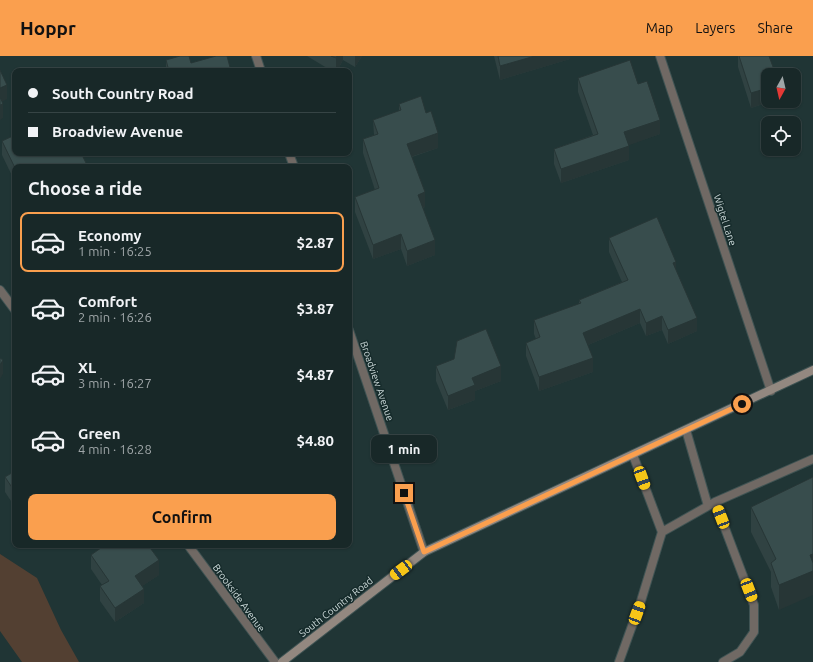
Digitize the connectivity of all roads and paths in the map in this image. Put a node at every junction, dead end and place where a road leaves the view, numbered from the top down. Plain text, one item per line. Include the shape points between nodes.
1 (256, 56) edge
2 (660, 56) edge
3 (260, 68) edge
4 (0, 290) edge
5 (12, 306) edge
6 (352, 339) edge
7 (813, 370) edge
8 (771, 391) junction
9 (686, 430) junction
10 (633, 455) junction
11 (813, 459) edge
12 (716, 502) junction
13 (708, 506) junction
14 (662, 532) junction
15 (190, 548) edge
16 (424, 552) junction
17 (275, 662) edge
18 (282, 662) edge
19 (619, 662) edge
20 (723, 662) edge

1 - 3 street
2 - 8 street, Wigtel Lane
4 - 5 street
6 - 16 street, Broadview Avenue
7 - 8 main road, South Country Road
8 - 9 main road, South Country Road
9 - 10 main road, South Country Road
9 - 13 street
10 - 14 street
10 - 16 main road, South Country Road
11 - 12 street
12 - 13 street
12 - 20 street via 754,605 754,632 740,652
13 - 14 street
14 - 19 street
15 - 17 street, Brookside Avenue
16 - 18 main road, South Country Road

